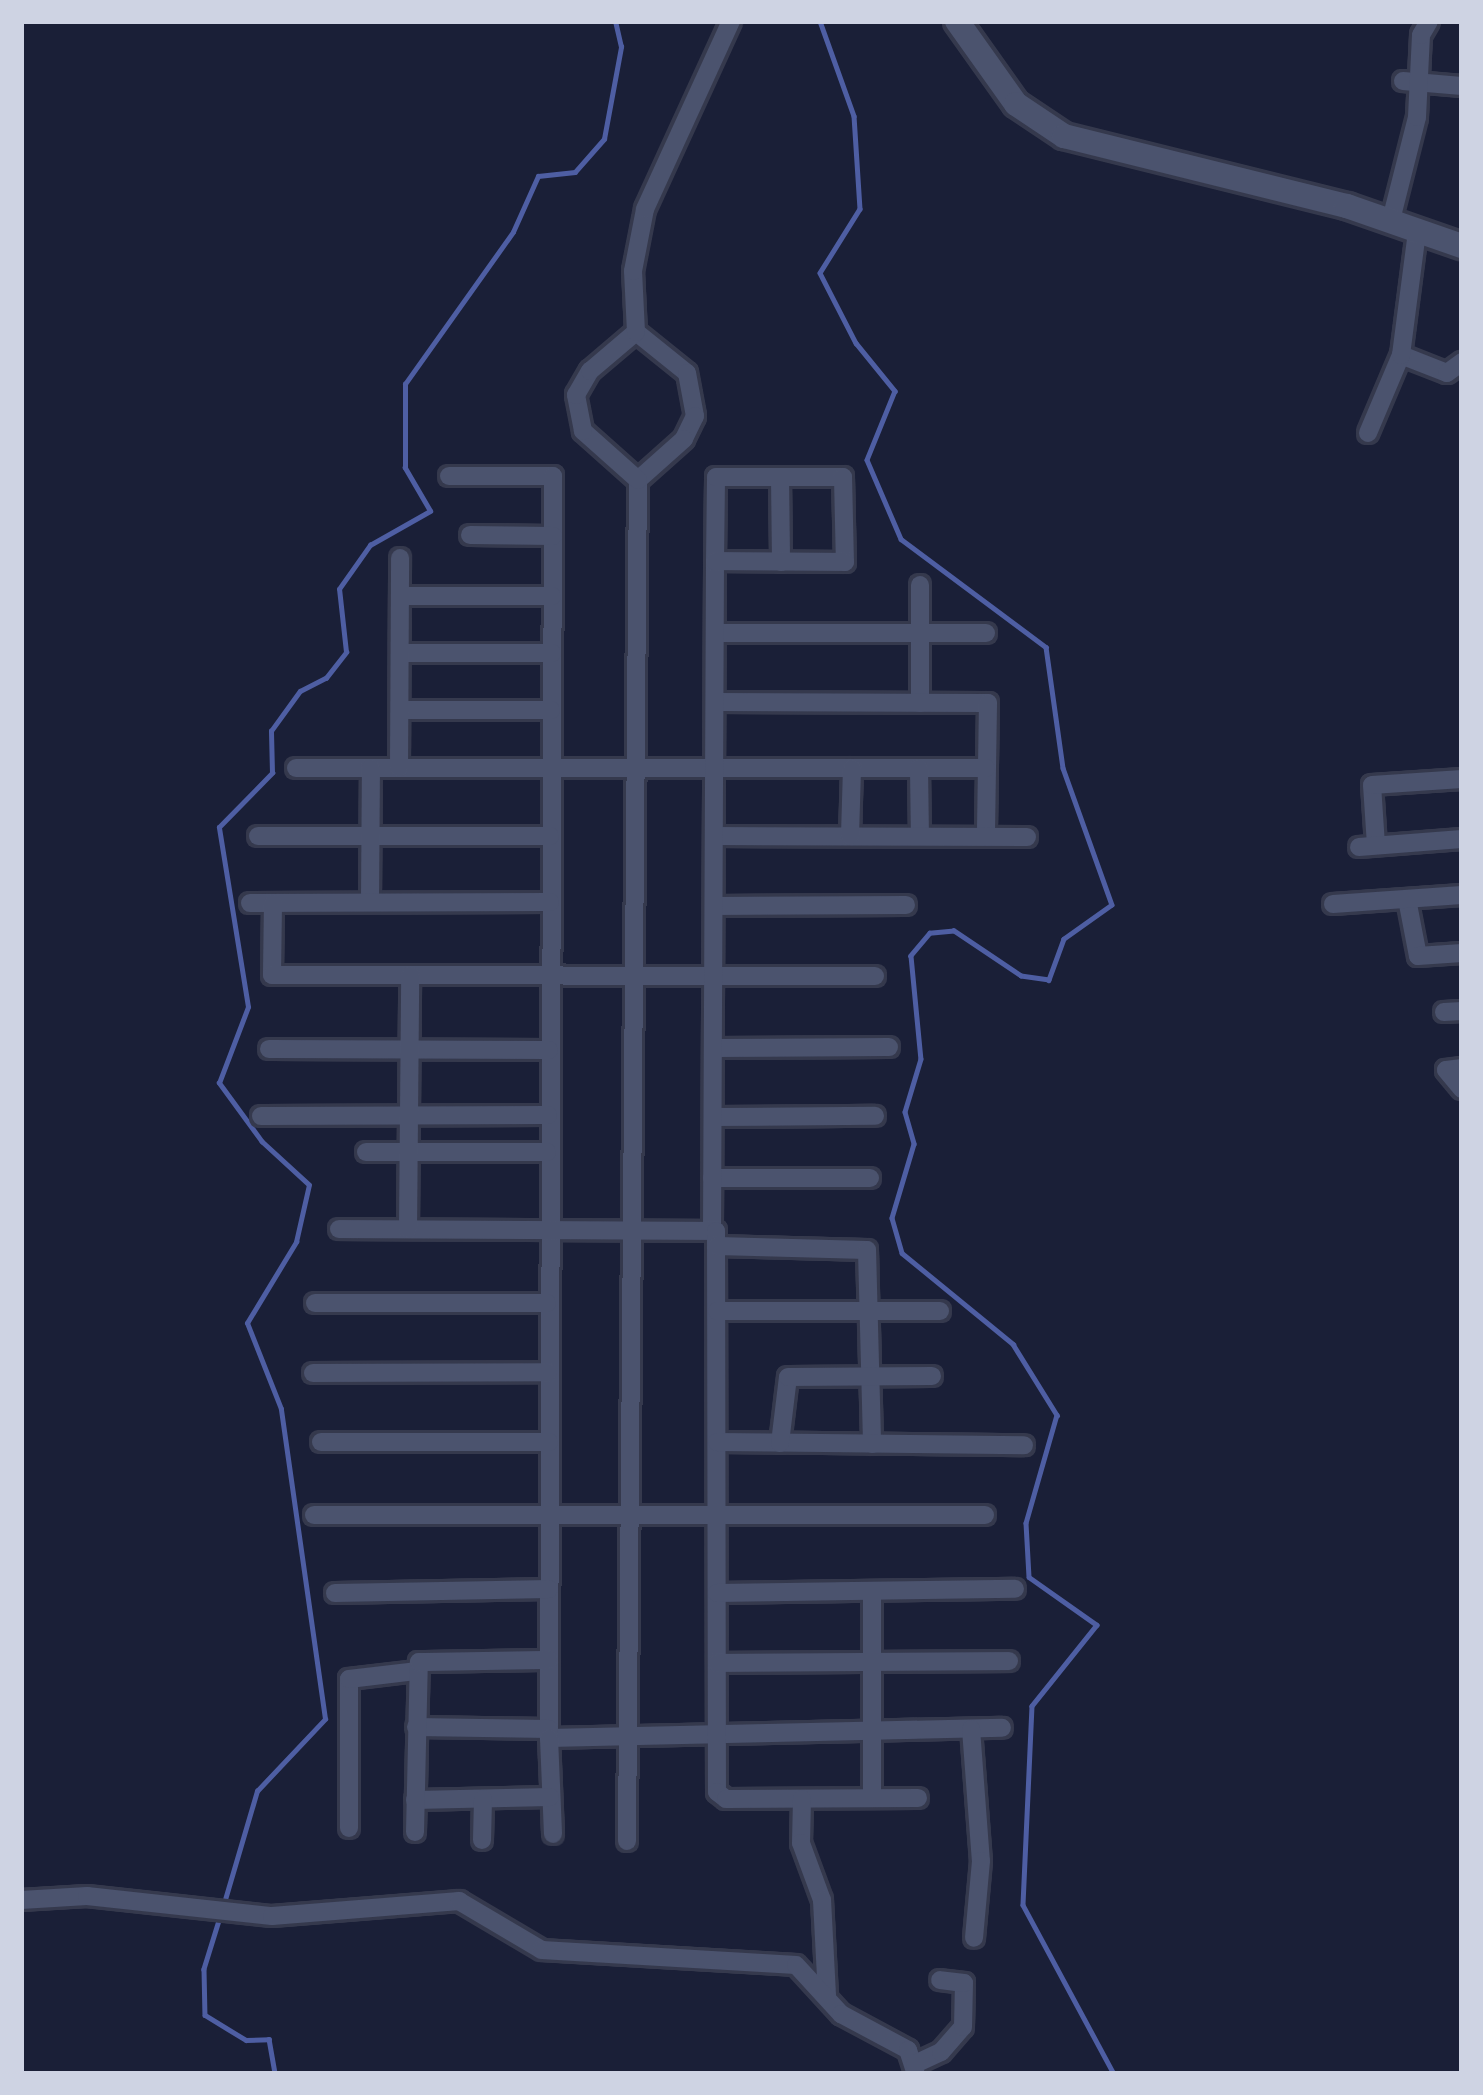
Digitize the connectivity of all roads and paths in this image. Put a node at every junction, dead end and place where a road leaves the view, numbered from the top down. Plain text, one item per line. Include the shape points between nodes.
1 (731, 21) edge
2 (957, 21) edge
3 (1429, 21) edge
4 (1412, 82) junction
5 (1462, 86) edge
6 (1391, 220) junction
7 (1417, 232) junction
8 (1462, 246) edge
9 (636, 332) junction
10 (1401, 355) junction
11 (1462, 362) edge
12 (1368, 433) dead end
13 (449, 476) dead end
14 (780, 477) junction
15 (638, 480) junction
16 (470, 535) dead end
17 (553, 536) junction
18 (400, 558) dead end
19 (715, 561) junction
20 (781, 562) junction
21 (920, 585) dead end
22 (400, 596) junction
23 (552, 596) junction
24 (715, 633) junction
25 (920, 633) junction
26 (986, 633) dead end
27 (552, 652) junction
28 (400, 653) junction
29 (715, 703) junction
30 (920, 703) junction
31 (400, 710) junction
32 (551, 710) junction
33 (296, 768) dead end
34 (371, 768) junction
35 (399, 768) junction
36 (551, 768) junction
37 (852, 768) junction
38 (919, 768) junction
39 (986, 768) junction
40 (637, 769) junction
41 (714, 769) junction
42 (1462, 779) edge
43 (258, 836) dead end
44 (371, 836) junction
45 (550, 836) junction
46 (714, 836) junction
47 (850, 836) junction
48 (920, 836) junction
49 (986, 836) junction
50 (1027, 837) dead end
51 (1462, 838) edge
52 (1462, 896) edge
53 (1407, 899) junction
54 (250, 902) dead end
55 (370, 902) junction
56 (550, 902) junction
57 (273, 903) junction
58 (1333, 904) dead end
59 (906, 905) dead end
60 (714, 906) junction
61 (1462, 953) edge
62 (410, 975) junction
63 (549, 975) junction
64 (634, 975) junction
65 (713, 975) junction
66 (875, 976) dead end
67 (889, 1047) dead end
68 (713, 1048) junction
69 (268, 1049) dead end
70 (410, 1049) junction
71 (549, 1050) junction
72 (1462, 1068) edge
73 (1462, 1090) edge
74 (409, 1115) junction
75 (548, 1115) junction
76 (261, 1116) dead end
77 (875, 1116) dead end
78 (712, 1117) junction
79 (366, 1152) dead end
80 (548, 1152) junction
81 (409, 1153) junction
82 (712, 1178) junction
83 (870, 1178) dead end
84 (628, 1226) junction
85 (339, 1229) dead end
86 (408, 1229) junction
87 (547, 1229) junction
88 (715, 1237) junction
89 (316, 1303) dead end
90 (547, 1303) junction
91 (717, 1311) junction
92 (870, 1311) junction
93 (940, 1311) dead end
94 (548, 1372) junction
95 (313, 1373) dead end
96 (871, 1375) junction
97 (932, 1376) dead end
98 (321, 1442) dead end
99 (549, 1442) junction
100 (717, 1442) junction
101 (780, 1443) junction
102 (872, 1444) junction
103 (1024, 1445) dead end
104 (717, 1514) junction
105 (314, 1515) dead end
106 (985, 1515) dead end
107 (549, 1516) junction
108 (631, 1516) junction
109 (549, 1589) junction
110 (1015, 1589) dead end
111 (872, 1592) junction
112 (335, 1593) dead end
113 (717, 1593) junction
114 (549, 1660) junction
115 (1009, 1660) dead end
116 (873, 1661) junction
117 (716, 1663) junction
118 (416, 1671) junction
119 (416, 1727) junction
120 (1002, 1728) dead end
121 (971, 1729) junction
122 (873, 1730) junction
123 (716, 1731) junction
124 (549, 1733) junction
125 (628, 1737) junction
126 (550, 1797) junction
127 (872, 1798) junction
128 (918, 1798) dead end
129 (483, 1799) junction
130 (802, 1799) junction
131 (415, 1800) junction
132 (350, 1828) dead end
133 (415, 1832) dead end
134 (554, 1834) dead end
135 (482, 1840) dead end
136 (627, 1841) dead end
137 (21, 1900) edge
138 (974, 1937) dead end
139 (940, 1980) dead end
140 (827, 1996) junction
141 (916, 2069) edge

1 - 9 street via 645,209 632,271
2 - 6 street via 1016,104 1064,136
3 - 4 street
4 - 5 street
4 - 6 street
6 - 7 street
7 - 8 street
7 - 10 street
9 - 15 street via 687,373 695,416 684,439
9 - 15 street via 580,383 575,410 596,446
10 - 11 street via 1447,373
10 - 12 street
13 - 17 street via 553,476
14 - 19 street via 716,477
14 - 20 street
14 - 20 street via 843,477 845,562
15 - 40 street
16 - 17 street
17 - 23 street
18 - 22 street
19 - 20 street
19 - 24 street
21 - 25 street
22 - 23 street
22 - 28 street
23 - 27 street
24 - 25 street
24 - 29 street
25 - 26 street
25 - 30 street
27 - 28 street
27 - 32 street
28 - 31 street
29 - 30 street
29 - 41 street
30 - 39 street via 988,703
31 - 32 street
31 - 35 street
32 - 36 street
33 - 34 street
34 - 35 street
34 - 44 street
35 - 36 street
36 - 40 street
36 - 45 street
37 - 38 street
37 - 41 street
37 - 47 street
38 - 39 street
38 - 48 street
39 - 49 street
40 - 41 street
40 - 64 street
41 - 46 street
42 - 51 street via 1372,785 1368,846
43 - 44 street
44 - 45 street
44 - 55 street
45 - 56 street
46 - 47 street
46 - 60 street
47 - 48 street
48 - 49 street
49 - 50 street
52 - 53 street
53 - 58 street
53 - 61 street via 1418,956
54 - 57 street
55 - 56 street
55 - 57 street
56 - 63 street
57 - 62 street via 272,975
59 - 60 street
60 - 65 street
62 - 63 street
62 - 70 street
63 - 64 street
63 - 71 street
64 - 65 street
64 - 84 street
65 - 66 street
65 - 68 street
67 - 68 street
68 - 78 street
69 - 70 street
70 - 71 street
70 - 74 street
71 - 75 street
72 - 73 street via 1447,1070
74 - 75 street
74 - 76 street
74 - 81 street
75 - 80 street
77 - 78 street
78 - 82 street
79 - 81 street
80 - 81 street
80 - 87 street
81 - 86 street
82 - 83 street
82 - 88 street
84 - 87 street
84 - 88 street
84 - 108 street
85 - 86 street
86 - 87 street
87 - 90 street
88 - 91 street
88 - 92 street via 864,1246
89 - 90 street
90 - 94 street
91 - 92 street
91 - 100 street
92 - 93 street
92 - 96 street
94 - 95 street
94 - 99 street
96 - 97 street
96 - 101 street via 784,1379
96 - 102 street
98 - 99 street
99 - 107 street
100 - 101 street
100 - 104 street
101 - 102 street
102 - 103 street
104 - 106 street
104 - 108 street
104 - 113 street
105 - 107 street
107 - 108 street
107 - 109 street
108 - 125 street
109 - 112 street
109 - 114 street
110 - 111 street
111 - 113 street
111 - 116 street
113 - 117 street
114 - 118 street via 423,1661
114 - 124 street
115 - 116 street
116 - 117 street
116 - 122 street
117 - 123 street
118 - 119 street
118 - 132 street via 349,1679
119 - 124 street
119 - 131 street
120 - 121 street
121 - 122 street
121 - 138 street via 981,1861
122 - 123 street
122 - 127 street
123 - 125 street
123 - 130 street via 721,1796
124 - 125 street
124 - 126 street
125 - 136 street
126 - 129 street
126 - 134 street
127 - 128 street
127 - 130 street
129 - 131 street
129 - 135 street
130 - 140 street via 801,1843 822,1900
131 - 133 street
137 - 140 street via 61,1894 272,1916 459,1901 529,1946 796,1965
139 - 141 street via 964,1983 963,2027
140 - 141 street via 841,2014 908,2050

